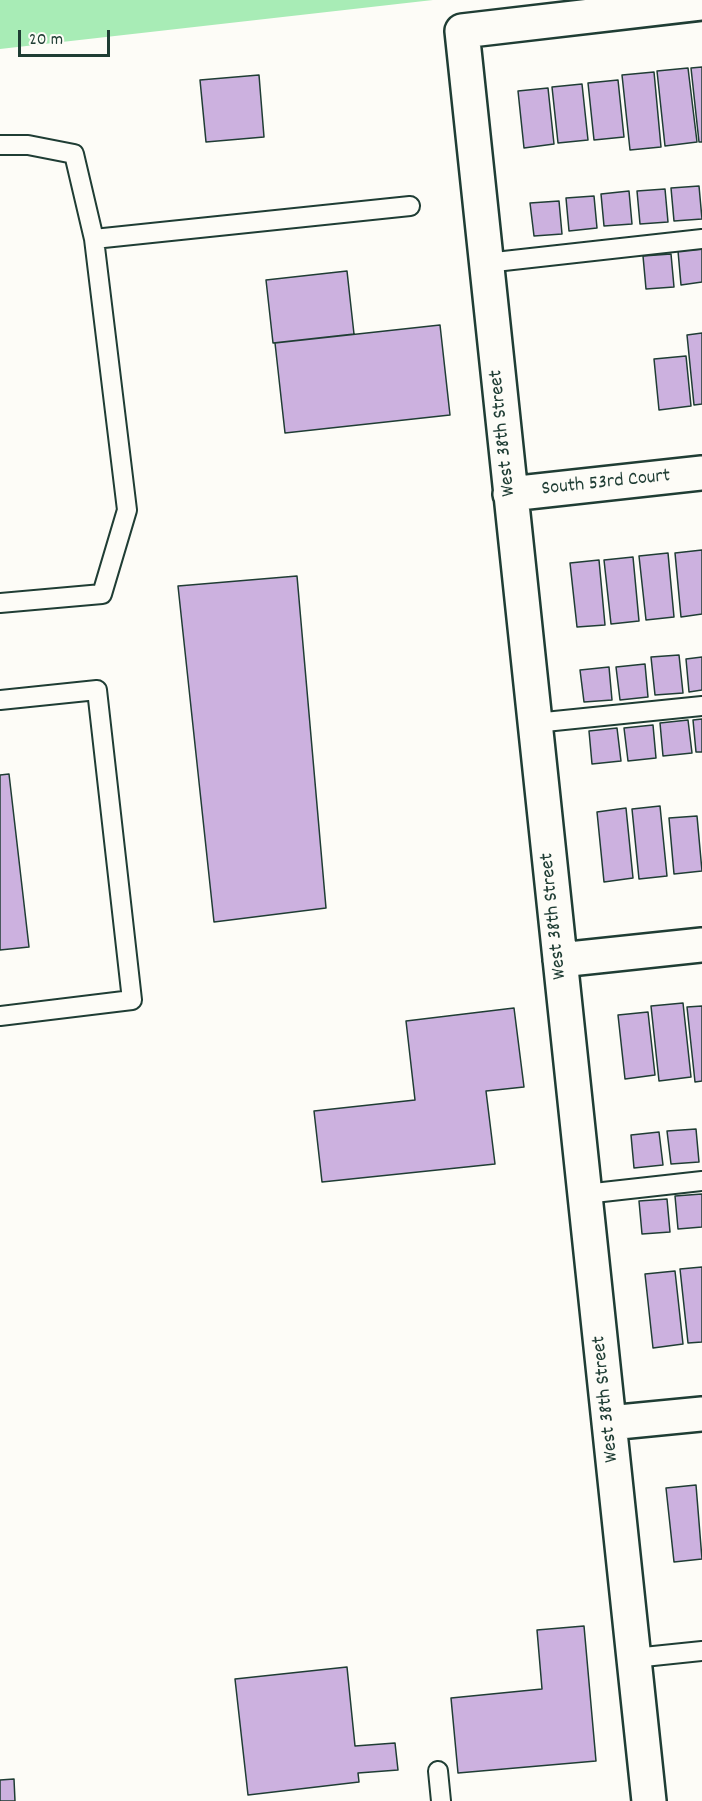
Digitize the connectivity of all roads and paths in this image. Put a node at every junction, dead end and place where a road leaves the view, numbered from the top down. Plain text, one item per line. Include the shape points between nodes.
1 (702, 3) edge
2 (0, 145) edge
3 (410, 206) dead end
4 (94, 239) junction
5 (702, 239) edge
6 (486, 263) junction
7 (702, 473) edge
8 (510, 494) junction
9 (0, 603) edge
10 (0, 700) edge
11 (702, 706) edge
12 (535, 723) junction
13 (702, 945) edge
14 (560, 960) junction
15 (0, 1016) edge
16 (702, 1181) edge
17 (585, 1194) junction
18 (702, 1414) edge
19 (609, 1423) junction
20 (702, 1651) edge
21 (634, 1658) junction
22 (438, 1771) dead end
23 (441, 1801) edge
24 (649, 1801) edge

1 - 6 street, West 38th Street via 462,31
2 - 4 lane via 28,145 74,154
3 - 4 lane
4 - 9 lane via 128,510 102,594
5 - 6 lane
6 - 8 street, West 38th Street
7 - 8 street, South 53rd Court
8 - 12 street, West 38th Street
10 - 15 lane via 97,690 132,1000
11 - 12 lane
12 - 14 street, West 38th Street
13 - 14 street
14 - 17 street, West 38th Street
16 - 17 lane
17 - 19 street, West 38th Street
18 - 19 street
19 - 21 street, West 38th Street
20 - 21 lane
21 - 24 street, West 38th Street
22 - 23 lane

